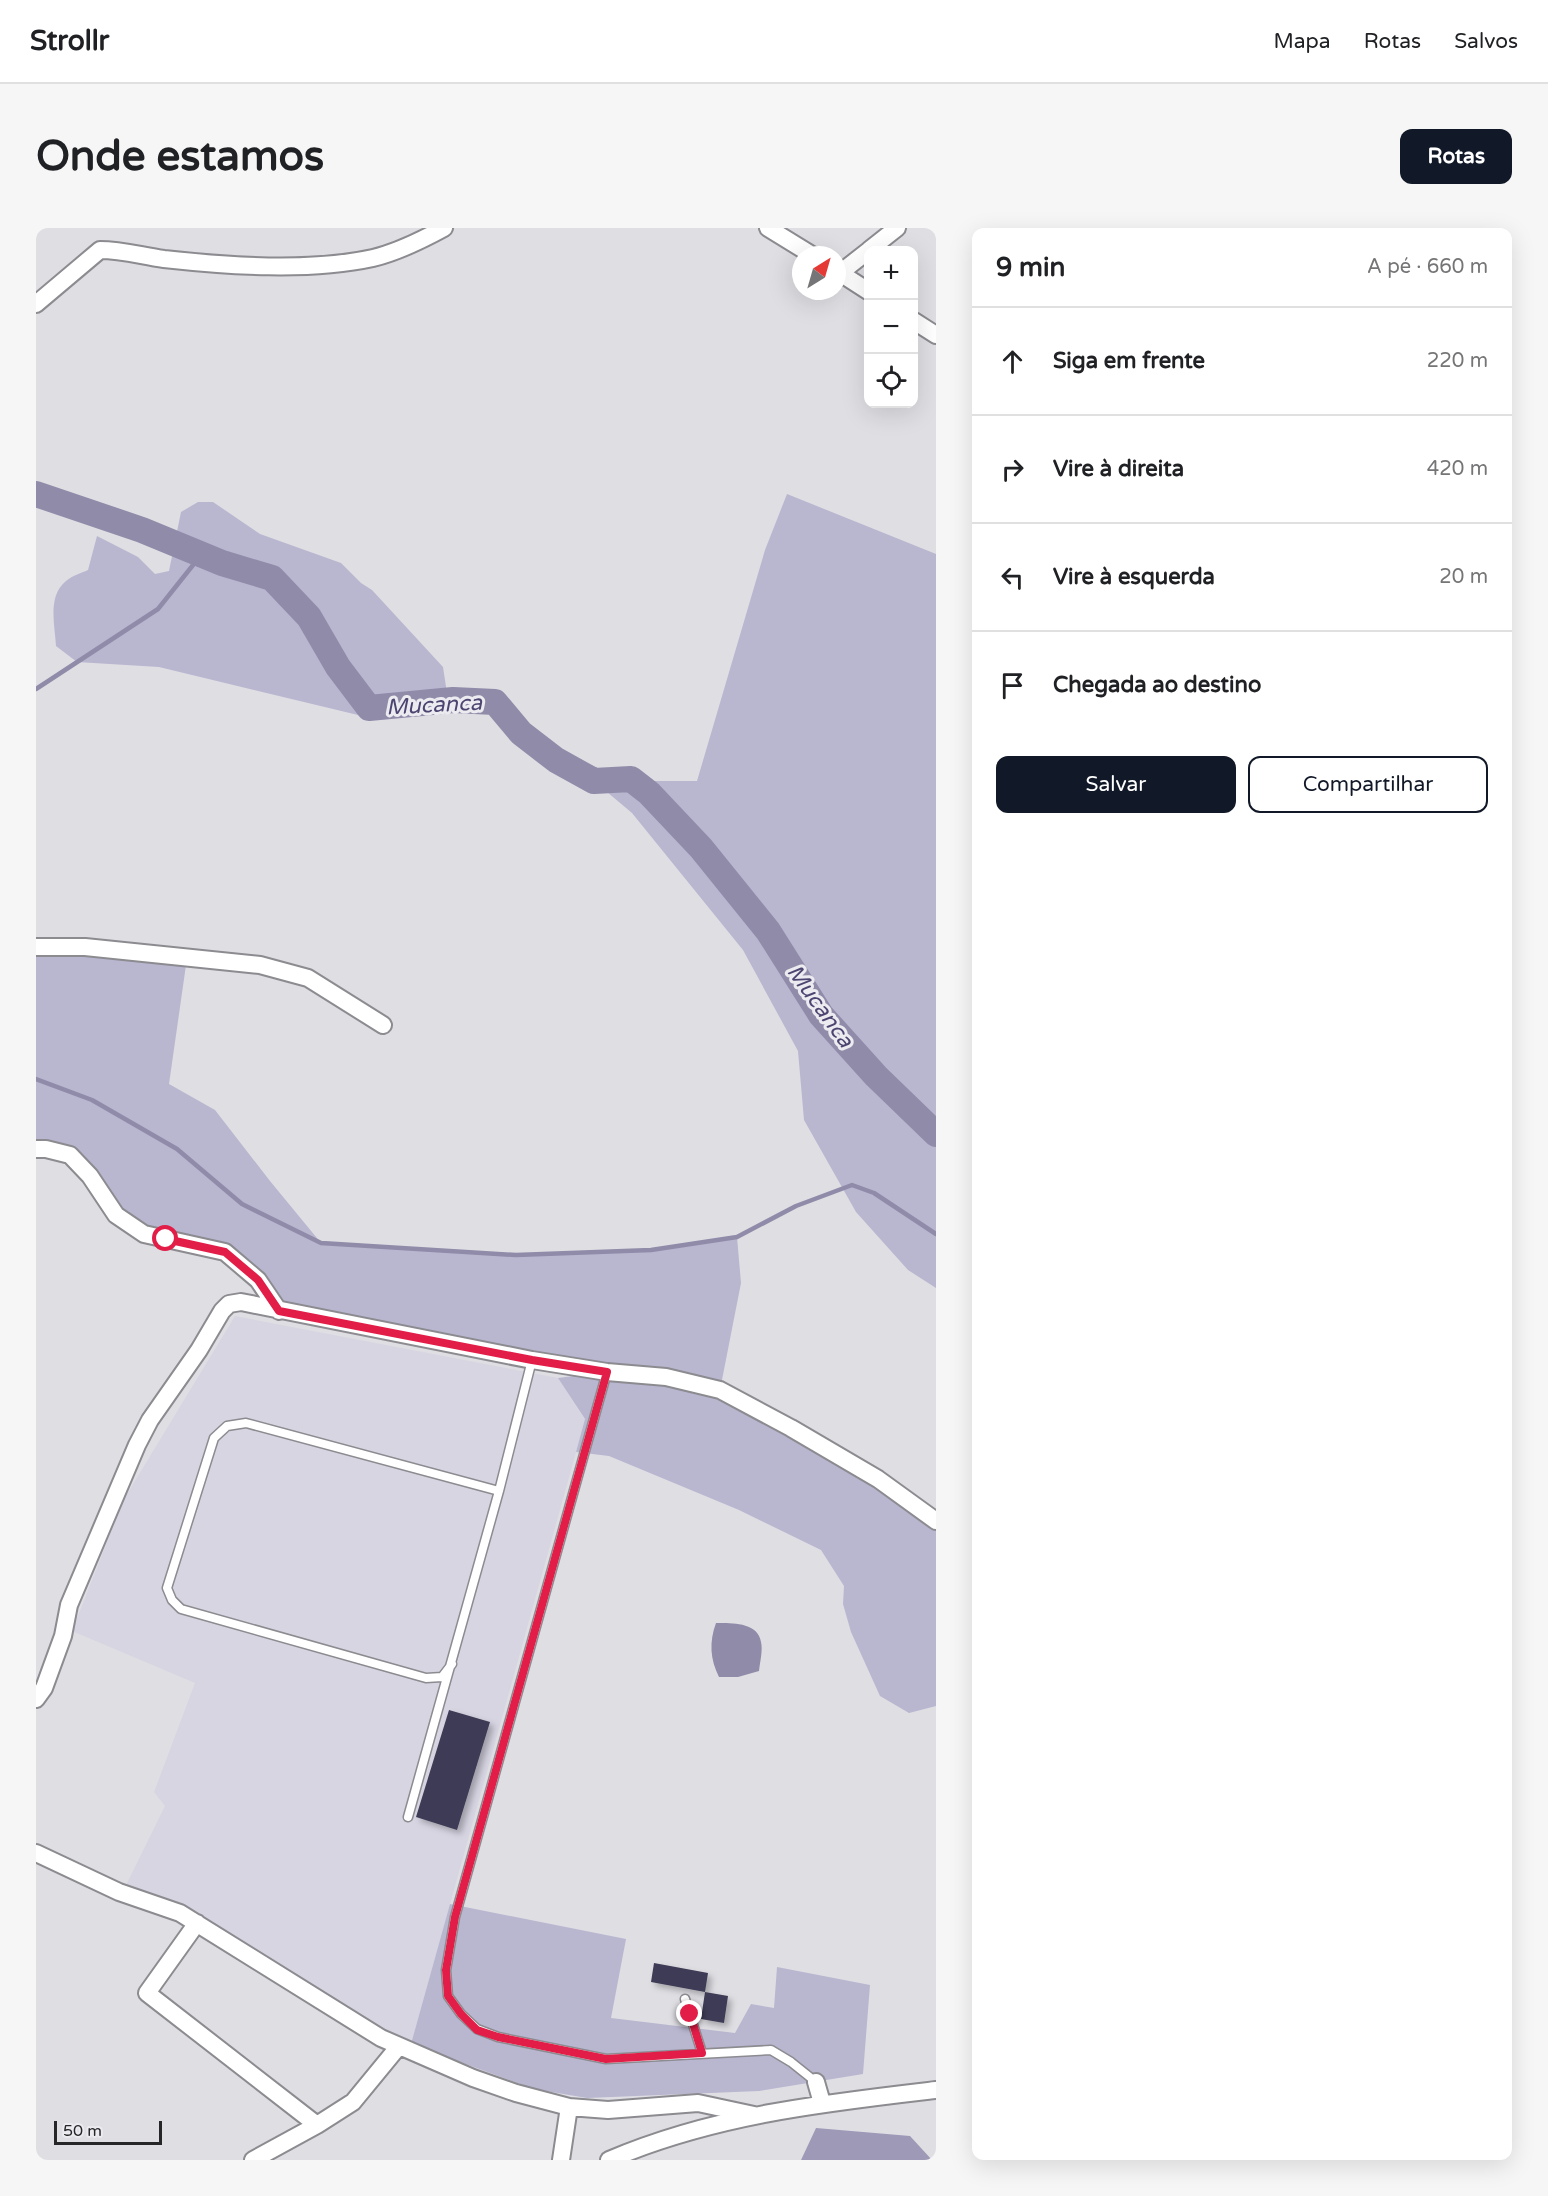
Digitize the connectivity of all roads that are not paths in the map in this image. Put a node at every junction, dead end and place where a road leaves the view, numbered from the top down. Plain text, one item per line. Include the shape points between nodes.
1 (444, 228) edge
2 (768, 228) edge
3 (897, 228) edge
4 (797, 246) edge
5 (875, 246) edge
6 (864, 254) edge
7 (846, 267) edge
8 (846, 277) edge
9 (864, 288) edge
10 (36, 304) edge
11 (918, 324) edge
12 (936, 335) edge
13 (36, 947) edge
14 (383, 1025) dead end
15 (36, 1149) edge
16 (279, 1311) junction
17 (532, 1360) junction
18 (607, 1372) junction
19 (499, 1491) junction
20 (936, 1521) edge
21 (452, 1664) junction
22 (36, 1700) edge
23 (408, 1817) dead end
24 (36, 1854) edge
25 (197, 1923) junction
26 (685, 1999) dead end
27 (399, 2046) junction
28 (702, 2053) junction
29 (816, 2082) joint
30 (936, 2090) edge
31 (822, 2103) junction
32 (570, 2107) junction
33 (754, 2115) junction
34 (317, 2125) junction
35 (253, 2160) edge
36 (561, 2160) edge
37 (609, 2160) edge

1 - 10 street via 375,257 336,264 240,265 100,250
2 - 4 street
3 - 5 street
6 - 7 street
8 - 9 street
11 - 12 street
13 - 14 street via 86,948 260,965 308,978
15 - 16 street via 70,1155 90,1176 116,1215 144,1234 225,1252 258,1280
16 - 17 street
16 - 22 street via 241,1302 229,1305 150,1420 69,1605 63,1636
17 - 18 street
17 - 19 lane
18 - 20 street via 666,1377 720,1390 878,1479
18 - 28 lane via 458,1906 446,1970 448,1996 477,2030 498,2037 606,2059
19 - 21 lane
19 - 21 lane via 246,1423 228,1426 214,1438 167,1588 181,1609 426,1678 442,1677
21 - 23 lane
24 - 25 street
25 - 27 street
25 - 34 street via 147,1993
26 - 28 lane
27 - 32 street via 473,2078
27 - 34 street via 352,2102
28 - 29 lane via 771,2050
29 - 31 street
30 - 31 street
31 - 33 street
32 - 33 street via 608,2110 699,2103
32 - 36 street
33 - 37 street via 645,2144
34 - 35 street

